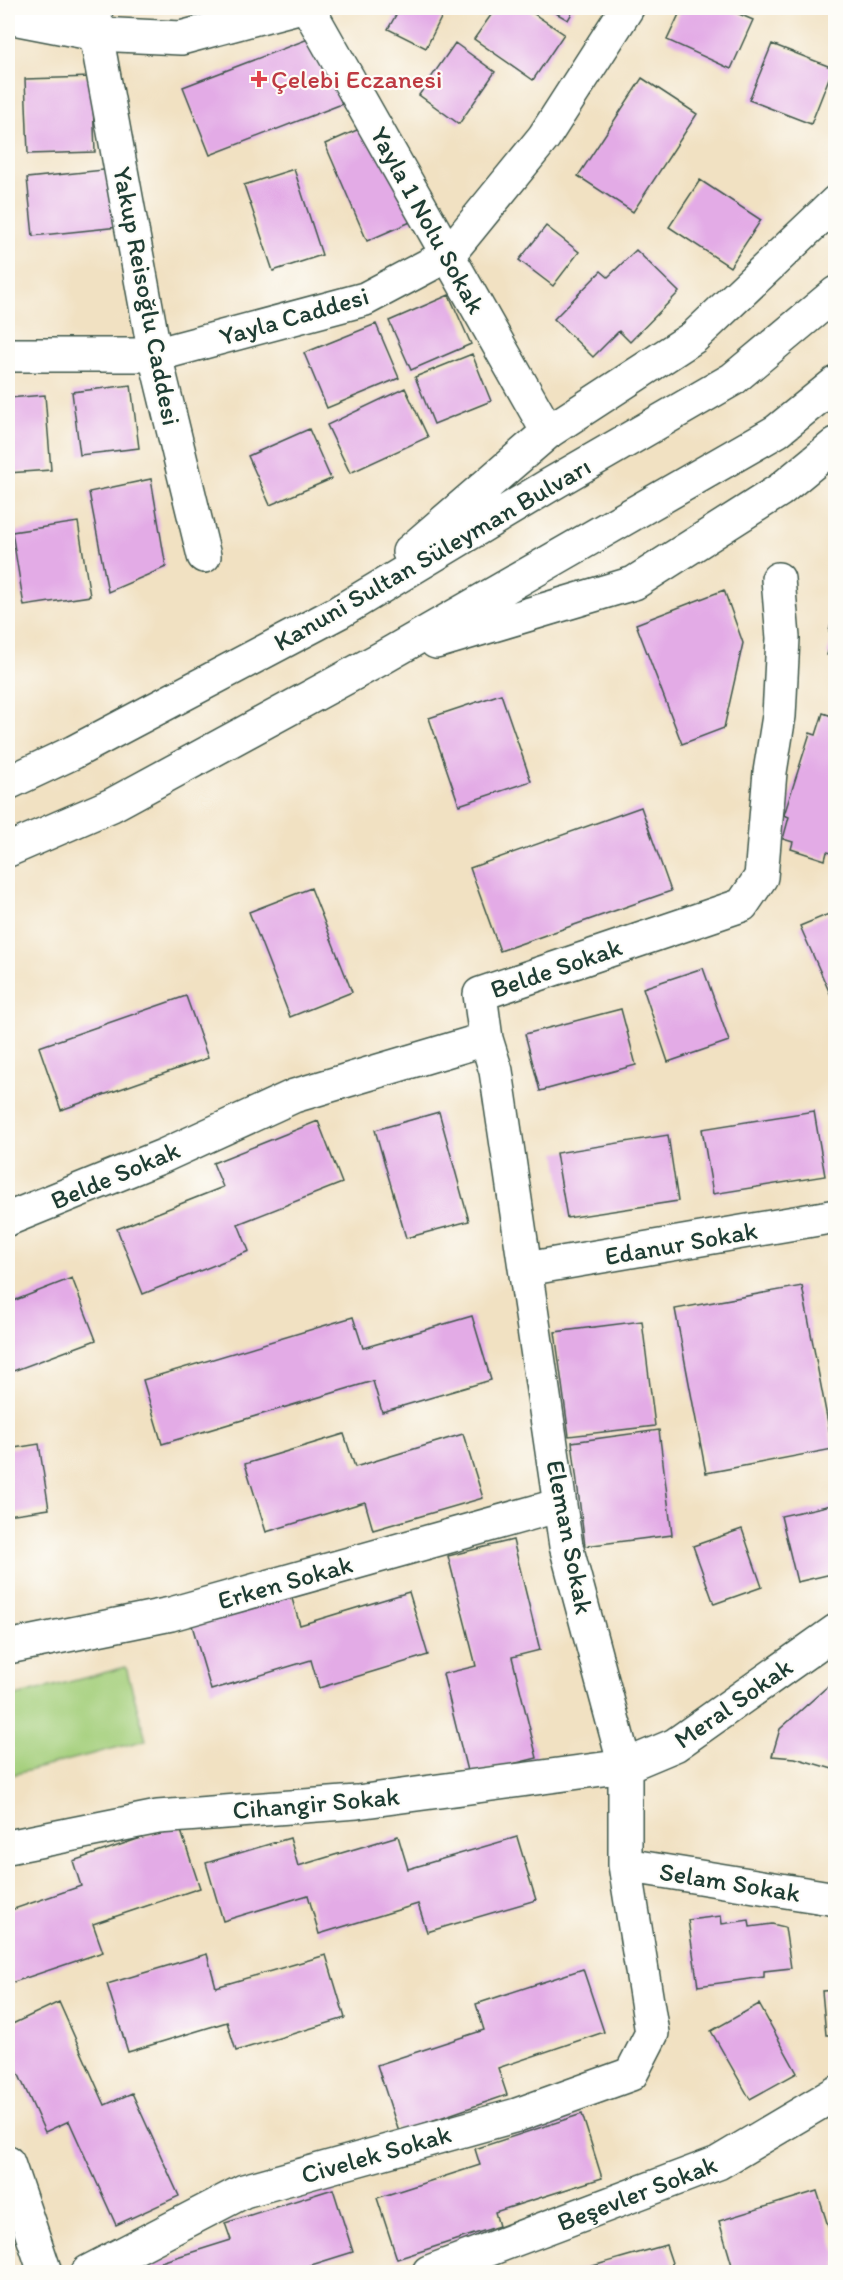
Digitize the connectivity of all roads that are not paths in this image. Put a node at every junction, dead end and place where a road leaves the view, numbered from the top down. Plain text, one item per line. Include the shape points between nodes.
1 (294, 8) edge
2 (308, 8) edge
3 (627, 8) edge
4 (8, 17) edge
5 (96, 21) edge
6 (836, 202) edge
7 (448, 255) junction
8 (836, 293) edge
9 (8, 355) edge
10 (155, 355) junction
11 (836, 382) edge
12 (548, 432) junction
13 (836, 444) edge
14 (204, 556) dead end
15 (778, 579) dead end
16 (339, 612) junction
17 (382, 658) junction
18 (8, 783) edge
19 (8, 850) edge
20 (486, 1039) junction
21 (836, 1216) edge
22 (8, 1220) edge
23 (526, 1269) junction
24 (560, 1505) junction
25 (836, 1631) edge
26 (8, 1647) edge
27 (625, 1766) junction
28 (8, 1847) edge
29 (625, 1865) junction
30 (836, 1899) edge
31 (652, 2033) joint
32 (836, 2093) edge
33 (8, 2163) edge
34 (45, 2272) edge
35 (88, 2272) edge
36 (429, 2272) edge

1 - 5 street via 181,38
2 - 7 street, Yayla 1 Nolu Sokak
3 - 7 street, Yayla Caddesi via 544,137
4 - 5 street
5 - 10 street, Yakup Reisoğlu Caddesi
6 - 12 street via 694,337
7 - 10 street, Yayla Caddesi via 365,299
7 - 12 street, Yayla 1 Nolu Sokak
8 - 16 street, Kanuni Sultan Süleyman Bulvarı via 733,379
9 - 10 street, Yayla Caddesi
10 - 14 street, Yakup Reisoğlu Caddesi
11 - 17 street via 777,431
12 - 16 street
13 - 17 street via 780,490 634,583
15 - 20 street, Belde Sokak via 783,638 761,877 742,905 480,994
16 - 18 street, Kanuni Sultan Süleyman Bulvarı
17 - 19 street via 112,805
20 - 22 street, Belde Sokak via 294,1096
20 - 23 street, Eleman Sokak via 496,1071
21 - 23 street, Edanur Sokak
23 - 24 street, Eleman Sokak
24 - 26 street, Erken Sokak via 171,1614
24 - 27 street, Eleman Sokak via 566,1546
25 - 27 street, Meral Sokak via 675,1745
27 - 28 street, Cihangir Sokak via 357,1802 158,1817
27 - 29 street, Eleman Sokak
29 - 30 street, Selam Sokak
29 - 31 street, Eleman Sokak
31 - 35 street, Civelek Sokak via 631,2074 517,2115 244,2191
32 - 36 street, Beşevler Sokak via 718,2163
33 - 34 street

